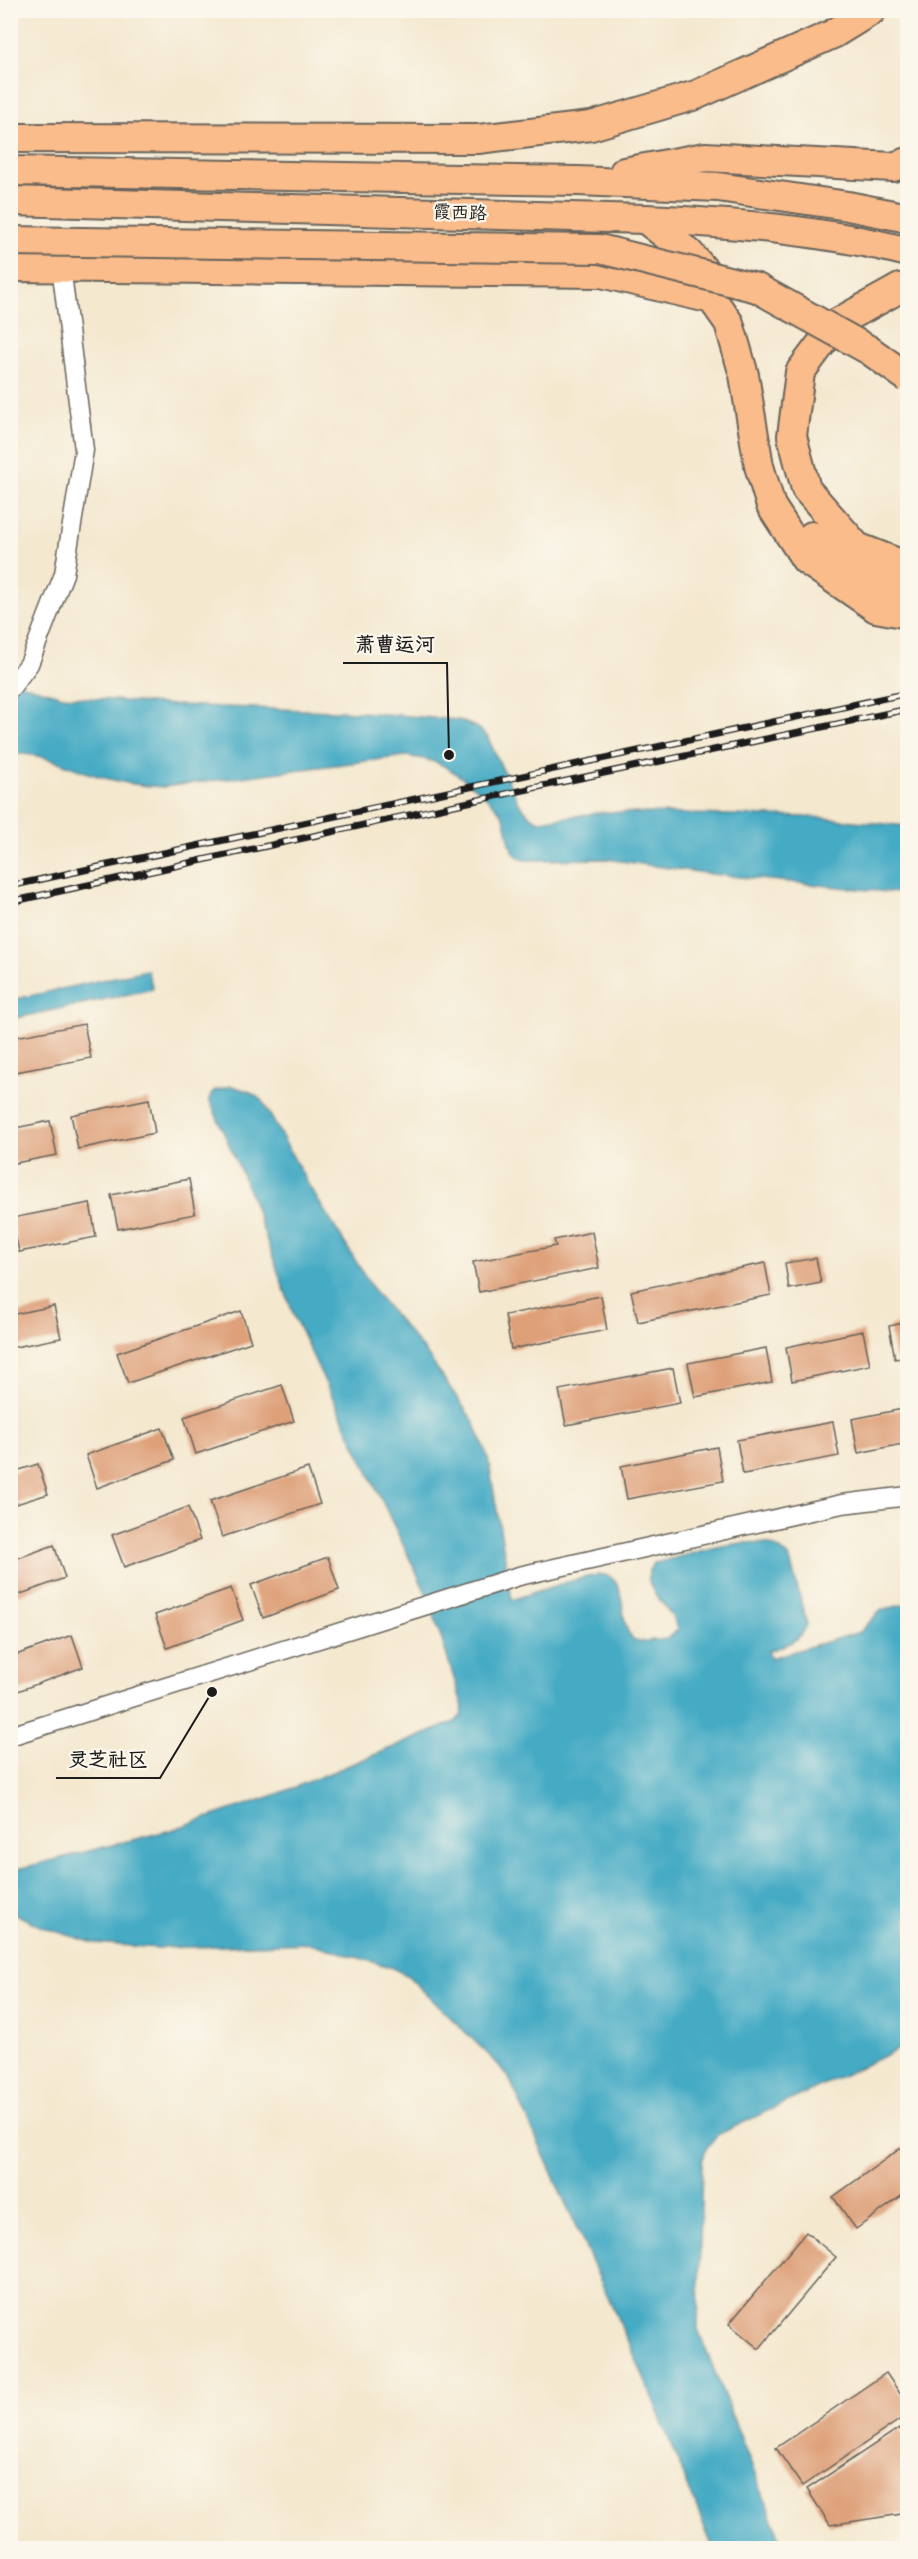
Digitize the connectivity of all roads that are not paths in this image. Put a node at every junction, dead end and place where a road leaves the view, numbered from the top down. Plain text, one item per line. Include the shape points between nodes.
1 (872, 10) edge
2 (10, 138) edge
3 (908, 162) edge
4 (10, 171) edge
5 (578, 181) junction
6 (10, 201) edge
7 (908, 218) edge
8 (645, 219) junction
9 (10, 242) edge
10 (908, 252) edge
11 (61, 266) junction
12 (10, 267) edge
13 (904, 287) edge
14 (908, 378) edge
15 (908, 567) edge
16 (908, 588) edge
17 (908, 614) edge
18 (10, 689) edge
19 (908, 1496) edge
20 (10, 1736) edge

1 - 2 main road via 833,34 696,95 591,126 477,139
3 - 5 main road via 892,167 705,157
4 - 5 main road, 霞西路
5 - 7 main road, 霞西路 via 718,187
6 - 8 main road, 霞西路
8 - 10 main road, 霞西路 via 725,223
8 - 16 main road via 689,253 744,316 759,371 768,461 784,500 824,551 887,584
9 - 14 main road, bridge via 600,249 757,288 869,350
11 - 12 main road
11 - 17 main road via 600,273 712,299 729,323 744,375 759,466 771,506 806,560 876,608
11 - 18 street via 84,450 64,574 29,664
13 - 15 main road via 837,323 800,372 792,436 806,489 856,547
19 - 20 street via 842,1504 519,1576

